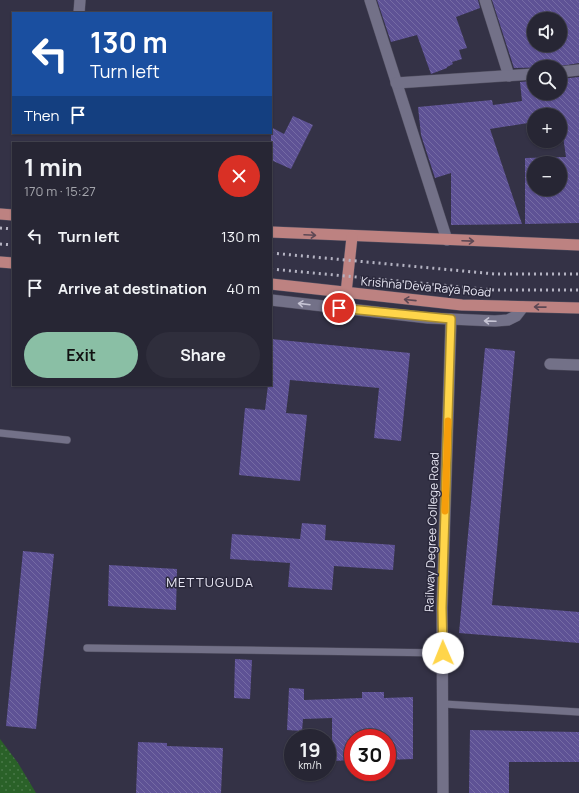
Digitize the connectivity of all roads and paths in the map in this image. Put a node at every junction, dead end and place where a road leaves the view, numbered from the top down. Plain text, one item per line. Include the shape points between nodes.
1 (80, 0) edge
2 (370, 0) edge
3 (485, 0) edge
4 (79, 12) edge
5 (579, 70) edge
6 (567, 71) edge
7 (527, 75) edge
8 (509, 76) junction
9 (396, 83) junction
10 (0, 214) edge
11 (12, 215) edge
12 (272, 232) edge
13 (352, 237) junction
14 (447, 240) junction
15 (579, 245) edge
16 (0, 262) edge
17 (12, 263) edge
18 (272, 284) edge
19 (346, 293) junction
20 (272, 300) edge
21 (523, 307) junction
22 (579, 308) edge
23 (451, 319) junction
24 (550, 364) dead end
25 (579, 365) edge
26 (0, 433) edge
27 (67, 440) dead end
28 (87, 648) dead end
29 (443, 653) junction
30 (444, 704) junction
31 (579, 712) edge
32 (443, 793) edge

1 - 4 street
2 - 9 street
3 - 8 street
5 - 6 street
7 - 8 street
8 - 9 street
9 - 14 street
10 - 11 main road
12 -> 13 main road
13 - 14 main road
13 - 19 main road
14 -> 15 main road
16 - 17 main road
18 - 19 main road, Krishna Deva Raya Road
21 -> 19 main road, Krishna Deva Raya Road via 462,305
23 -> 20 street
22 -> 21 main road, Krishna Deva Raya Road
21 -> 23 street via 516,316 508,320
23 - 29 street, Railway Degree College Road via 442,608
24 - 25 street
26 - 27 lane
28 - 29 lane
29 - 30 street, Railway Degree College Road
30 - 31 lane
30 - 32 street, Railway Degree College Road

